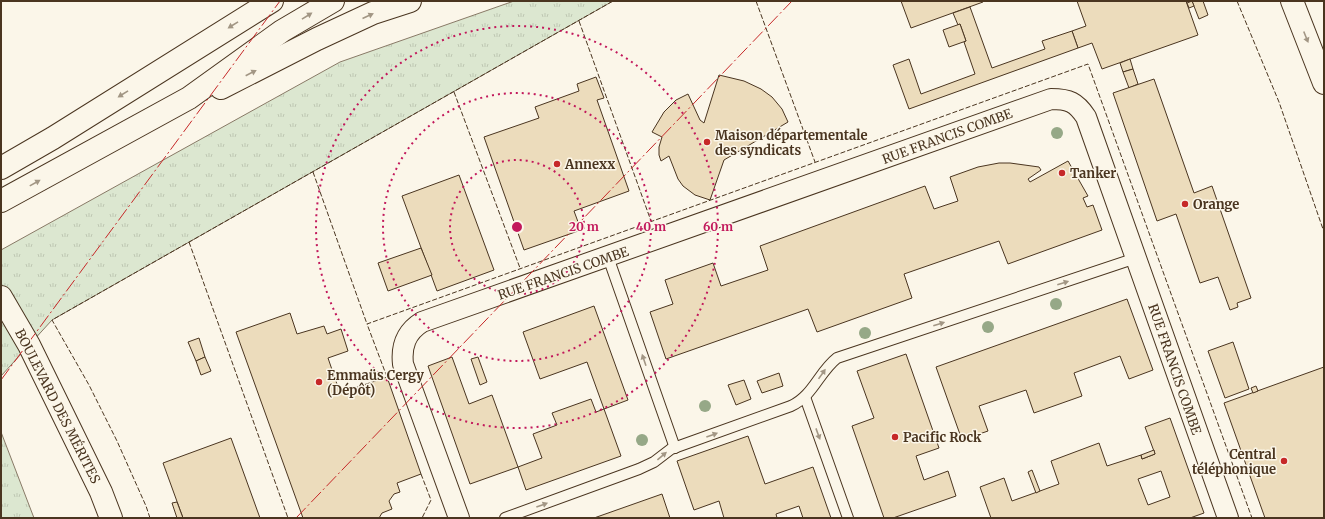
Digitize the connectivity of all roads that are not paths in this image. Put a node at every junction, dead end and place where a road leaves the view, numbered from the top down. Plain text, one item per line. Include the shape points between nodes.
1 (333, 1) edge
2 (410, 1) edge
3 (1292, 1) edge
4 (269, 3) edge
5 (1324, 83) edge
6 (189, 98) junction
7 (1, 168) edge
8 (1, 201) edge
9 (608, 257) junction
10 (1136, 258) junction
11 (1, 297) edge
12 (805, 397) junction
13 (675, 448) junction
14 (111, 518) edge
15 (459, 518) edge
16 (505, 518) edge
17 (848, 518) edge
18 (1228, 518) edge

6 -> 1 main road via 282,31
6 -> 2 main road via 226,86 373,13
3 -> 5 main road
4 -> 7 main road
8 -> 6 main road
9 - 10 street, RUE FRANCIS COMBE via 1051,99 1062,99 1072,102 1086,117
13 -> 9 lane
9 - 15 street, RUE FRANCIS COMBE via 422,322 414,327 408,336 402,354 403,364
12 -> 10 lane via 824,371 838,358
10 - 18 street, RUE FRANCIS COMBE
11 - 14 main road, BOULEVARD DES MÉRITES via 29,345 101,492
13 -> 12 lane via 791,406
12 -> 17 lane
16 -> 13 lane via 639,469

